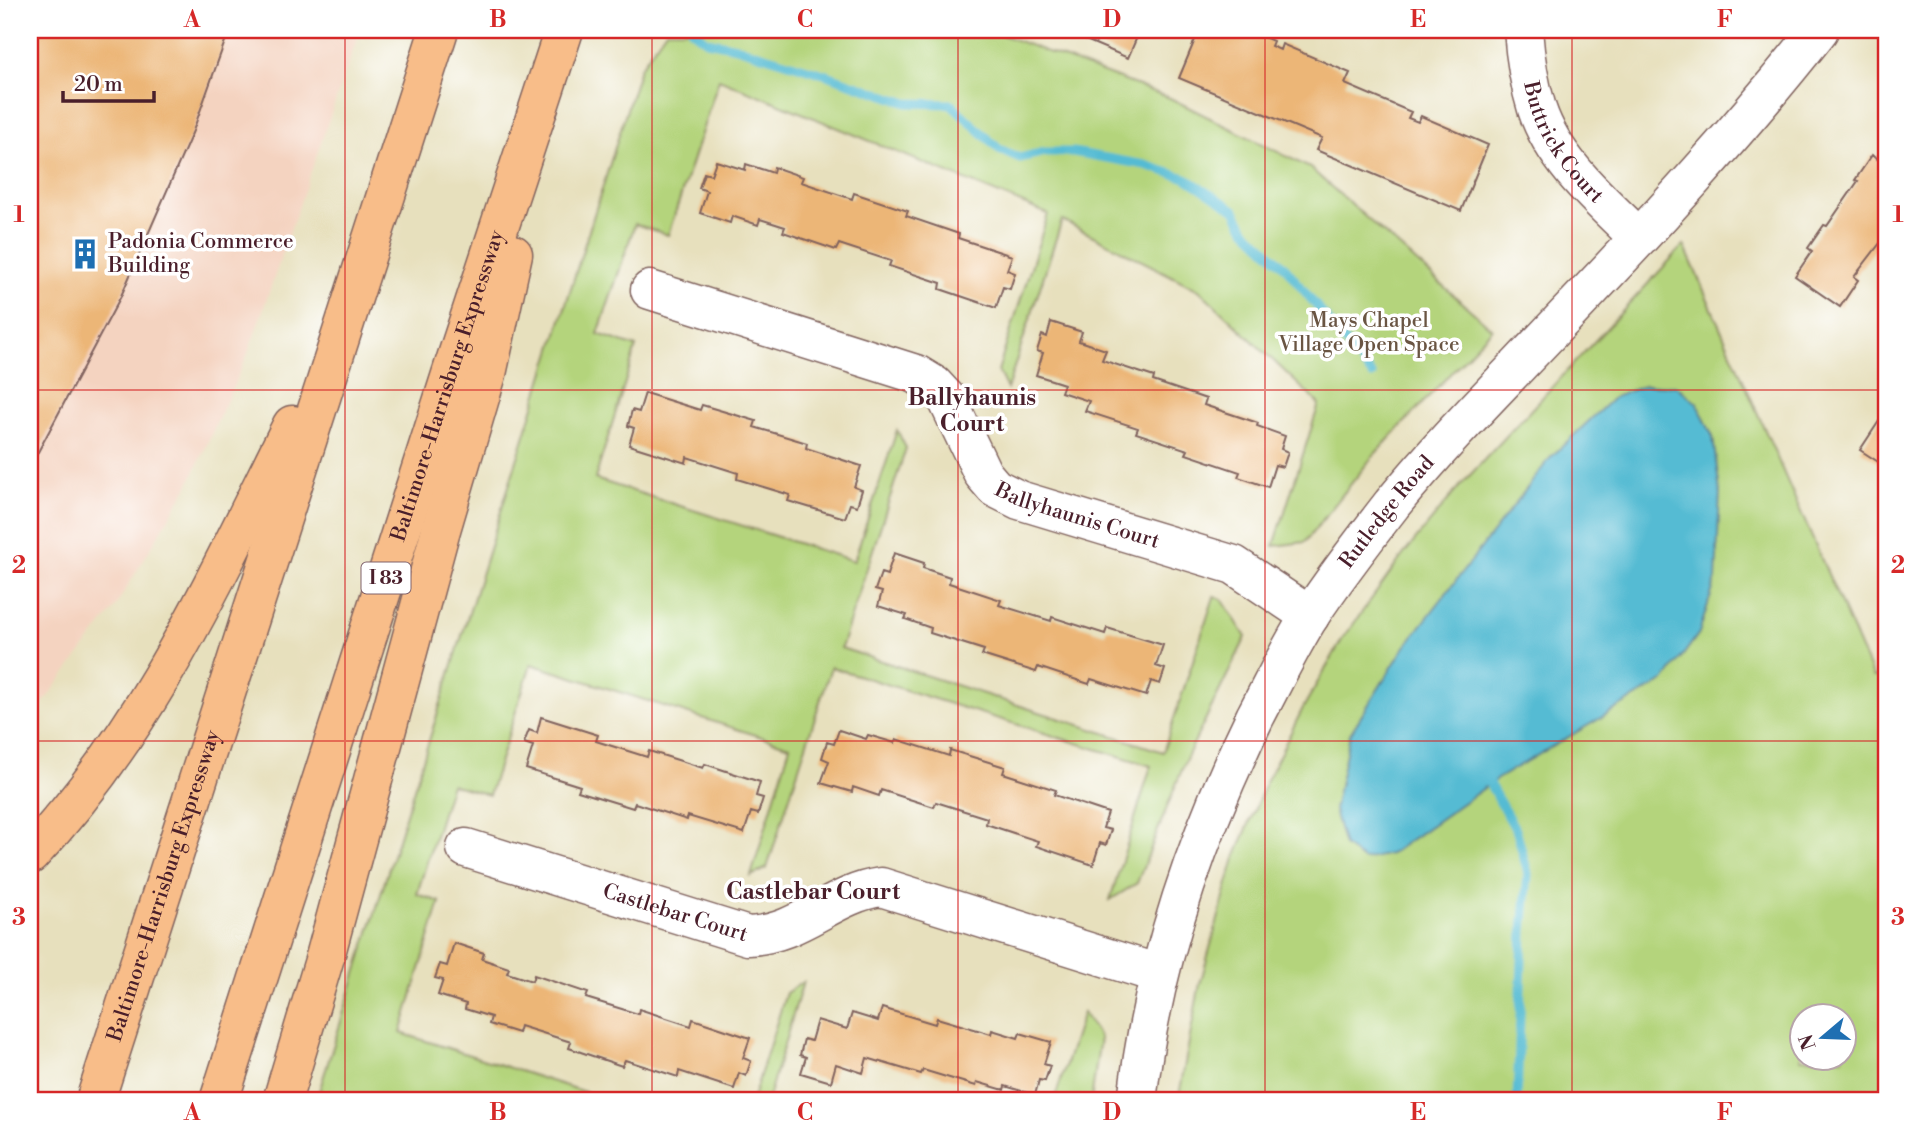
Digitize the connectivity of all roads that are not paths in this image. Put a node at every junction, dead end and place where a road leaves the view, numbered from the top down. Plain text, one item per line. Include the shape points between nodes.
1 (439, 30) edge
2 (1523, 30) edge
3 (1819, 30) edge
4 (560, 43) edge
5 (1639, 239) junction
6 (650, 290) dead end
7 (348, 314) junction
8 (1310, 616) junction
9 (466, 848) dead end
10 (30, 855) edge
11 (1159, 974) junction
12 (95, 1101) edge
13 (219, 1101) edge
14 (282, 1101) edge
15 (1137, 1101) edge

1 - 7 highway, Baltimore-Harrisburg Expressway
2 - 5 street, Buttrick Court via 1538,112 1559,153
3 - 5 street, Rutledge Road
4 - 13 highway, Baltimore-Harrisburg Expressway / I 83
4 - 14 highway via 487,374
5 - 8 street, Rutledge Road via 1429,460
6 - 8 street, Ballyhaunis Court via 916,374 947,399 995,488 1234,565
7 - 10 highway via 184,641 100,773
7 - 12 highway, Baltimore-Harrisburg Expressway
8 - 11 street, Rutledge Road via 1233,763 1196,852
9 - 11 street, Castlebar Court via 748,936 785,930 862,890 881,887
11 - 15 street, Rutledge Road

